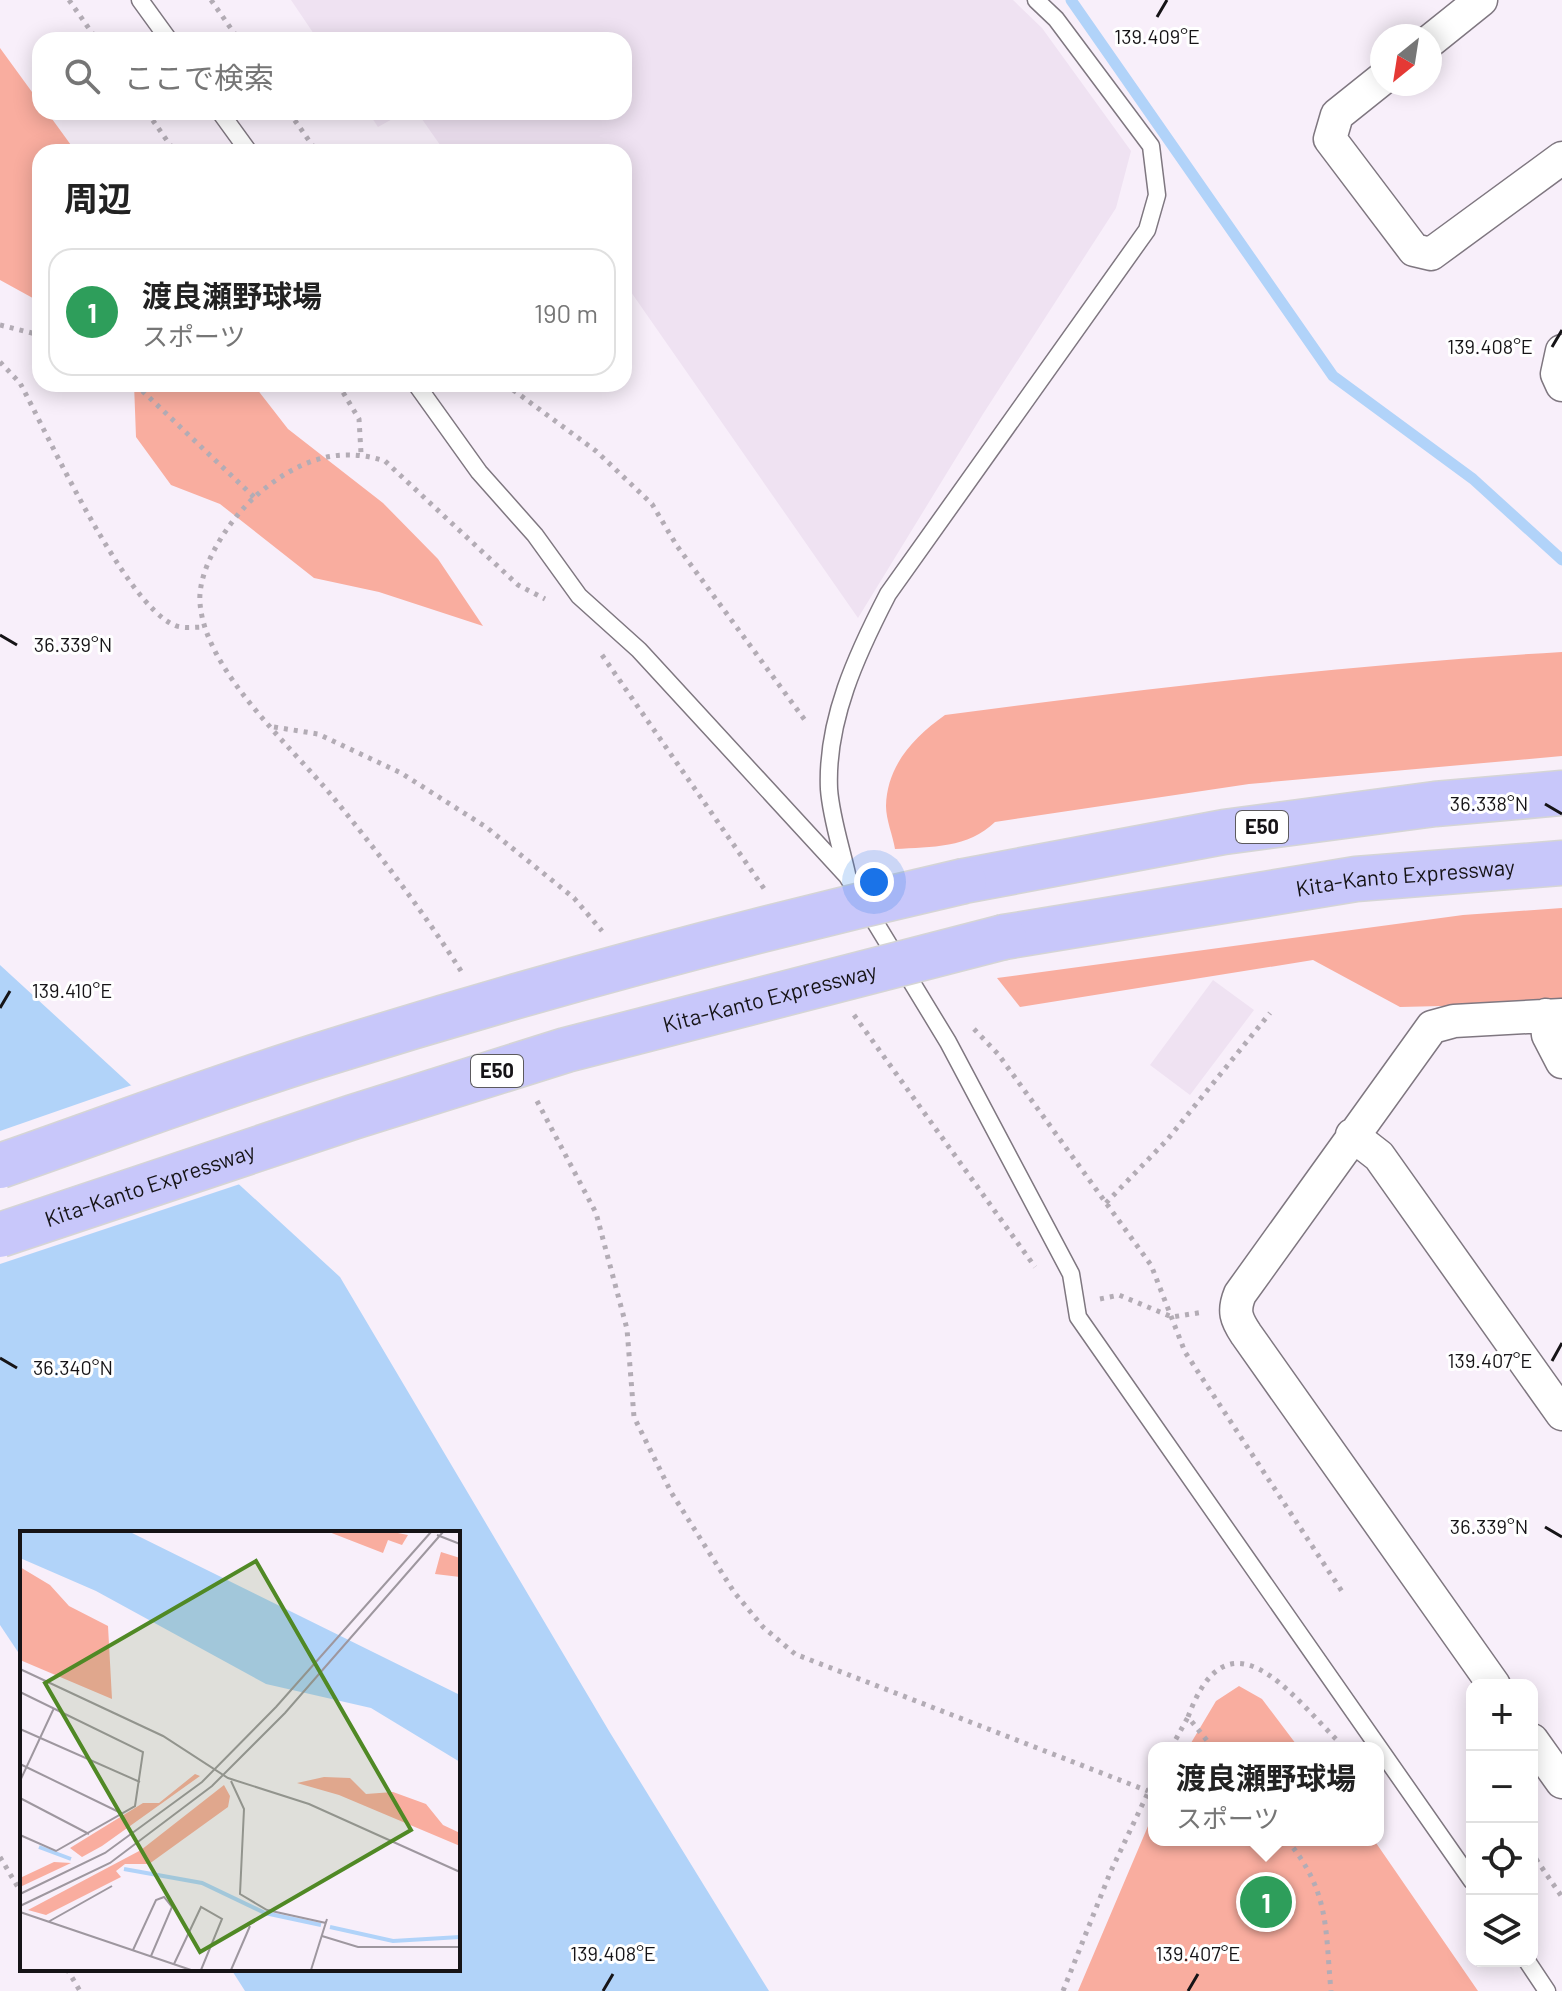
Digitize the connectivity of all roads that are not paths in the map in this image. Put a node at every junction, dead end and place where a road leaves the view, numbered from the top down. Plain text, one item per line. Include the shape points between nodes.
1 (140, 0) edge
2 (1036, 0) edge
3 (1481, 0) edge
4 (1442, 31) edge
5 (163, 32) edge
6 (1370, 89) edge
7 (226, 120) edge
8 (243, 144) edge
9 (1562, 158) edge
10 (1562, 351) edge
11 (1562, 385) edge
12 (422, 392) edge
13 (1562, 793) edge
14 (1562, 863) edge
15 (847, 876) junction
16 (1554, 1015) edge
17 (1562, 1062) edge
18 (1352, 1135) junction
19 (0, 1166) edge
20 (0, 1235) edge
21 (1562, 1414) edge
22 (1490, 1679) edge
23 (1375, 1742) edge
24 (1538, 1748) edge
25 (1384, 1755) edge
26 (1562, 1782) edge
27 (1466, 1872) edge
28 (1531, 1967) edge
29 (1547, 1991) edge

1 - 5 lane
2 - 15 lane via 1151,146 1157,195 1147,230 888,594 858,653 838,714 829,789
3 - 4 street
6 - 9 street via 1337,115 1330,139 1414,250 1431,254
7 - 8 lane
10 - 11 street via 1557,374
12 - 15 lane via 579,596 639,650
13 - 19 highway, E50, bridge via 1224,832 826,913 574,979 324,1054
14 - 20 highway, Kita-Kanto Expressway / E50, bridge via 1356,879 1004,937 566,1050
15 - 23 lane via 948,1042 1071,1274 1078,1317
16 - 17 street via 1548,1035
16 - 18 street via 1432,1027
18 - 21 street via 1379,1156
18 - 22 street via 1240,1294 1236,1318
24 - 26 street
25 - 27 lane
28 - 29 lane

